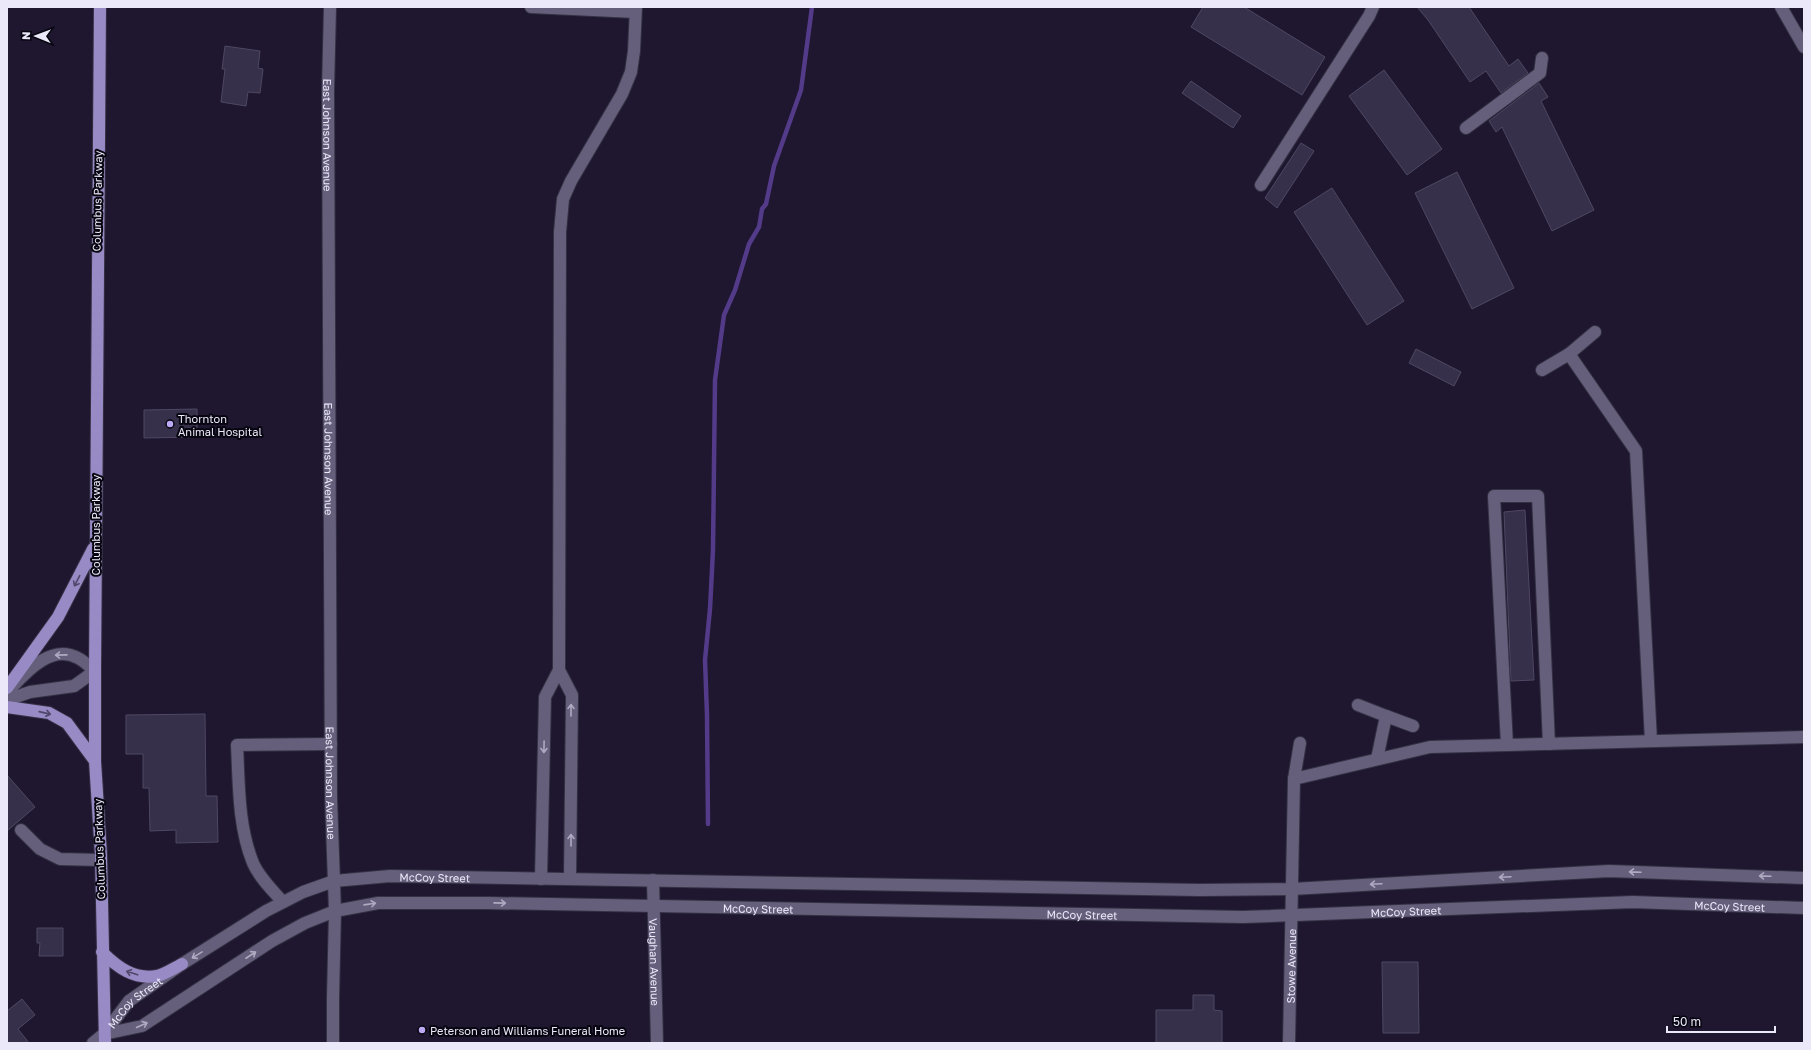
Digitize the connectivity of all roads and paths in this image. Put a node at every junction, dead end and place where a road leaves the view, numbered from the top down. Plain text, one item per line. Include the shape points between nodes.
1 (100, 7) edge
2 (330, 7) edge
3 (531, 7) edge
4 (1373, 7) edge
5 (1781, 7) edge
6 (635, 10) edge
7 (1804, 47) edge
8 (1542, 58) dead end
9 (1466, 128) dead end
10 (1261, 185) dead end
11 (1595, 332) dead end
12 (1569, 354) junction
13 (1542, 370) dead end
14 (95, 546) junction
15 (559, 670) junction
16 (95, 672) junction
17 (7, 688) edge
18 (7, 692) edge
19 (7, 700) edge
20 (1358, 704) dead end
21 (7, 707) edge
22 (1386, 716) junction
23 (1413, 726) dead end
24 (1804, 737) edge
25 (1651, 741) junction
26 (1300, 743) dead end
27 (331, 744) junction
28 (1549, 744) junction
29 (1507, 745) junction
30 (1377, 759) junction
31 (96, 760) junction
32 (1294, 779) junction
33 (20, 830) dead end
34 (100, 860) junction
35 (542, 878) junction
36 (1804, 878) edge
37 (570, 879) junction
38 (653, 880) junction
39 (334, 881) junction
40 (1292, 889) junction
41 (283, 902) junction
42 (653, 906) junction
43 (1804, 908) edge
44 (335, 911) junction
45 (1290, 916) junction
46 (102, 952) junction
47 (182, 964) junction
48 (104, 1038) edge
49 (93, 1043) edge
50 (334, 1043) edge
51 (658, 1043) edge
52 (1289, 1043) edge

1 - 14 main road, Columbus Parkway
2 - 27 street, East Johnson Avenue via 328,90
3 - 6 street
4 - 10 street
5 - 7 street
6 - 15 street via 632,72 563,199 560,232
8 - 9 street via 1540,73
11 - 12 street
12 - 13 street
12 - 25 street via 1636,451
14 - 16 main road, Columbus Parkway
14 -> 17 main road via 58,617
15 -> 35 street via 545,697
37 -> 15 street via 572,696
16 -> 18 street via 78,657 62,654 45,658
16 - 19 street via 74,686 30,692
16 - 31 main road, Columbus Parkway
20 - 22 street
21 -> 31 main road via 49,713 67,723
22 - 23 street
22 - 30 street
24 - 25 street
25 - 28 street
26 - 32 street, Stowe Avenue
27 - 39 street, East Johnson Avenue
27 - 41 street via 238,745 240,802 254,864
28 - 29 street
28 - 29 street via 1538,496 1494,496
29 - 30 street via 1430,747
30 - 32 street
31 - 34 main road, Columbus Parkway
32 - 40 street, Stowe Avenue
33 - 34 street via 40,849 60,859
34 - 46 main road, Columbus Parkway
35 - 37 street, McCoy Street
35 - 39 street, McCoy Street via 390,876
36 -> 40 street, McCoy Street via 1609,870
37 - 38 street, McCoy Street
38 - 40 street, McCoy Street via 1199,890
38 - 42 street, Vaughan Avenue
39 - 41 street, McCoy Street
39 - 44 street, East Johnson Avenue
40 - 45 street, Stowe Avenue
41 -> 47 street, McCoy Street
44 -> 42 street, McCoy Street via 378,903
42 - 45 street, McCoy Street
42 - 51 street, Vaughan Avenue
43 - 45 street, McCoy Street via 1632,902
48 -> 44 street, McCoy Street via 142,1026 272,941 305,923
44 - 50 street, East Johnson Avenue via 332,998
45 - 52 street, Stowe Avenue
47 -> 46 main road via 158,976 143,977 115,965
46 - 48 main road, Columbus Parkway
47 - 48 street, McCoy Street via 128,1001
48 - 49 street

